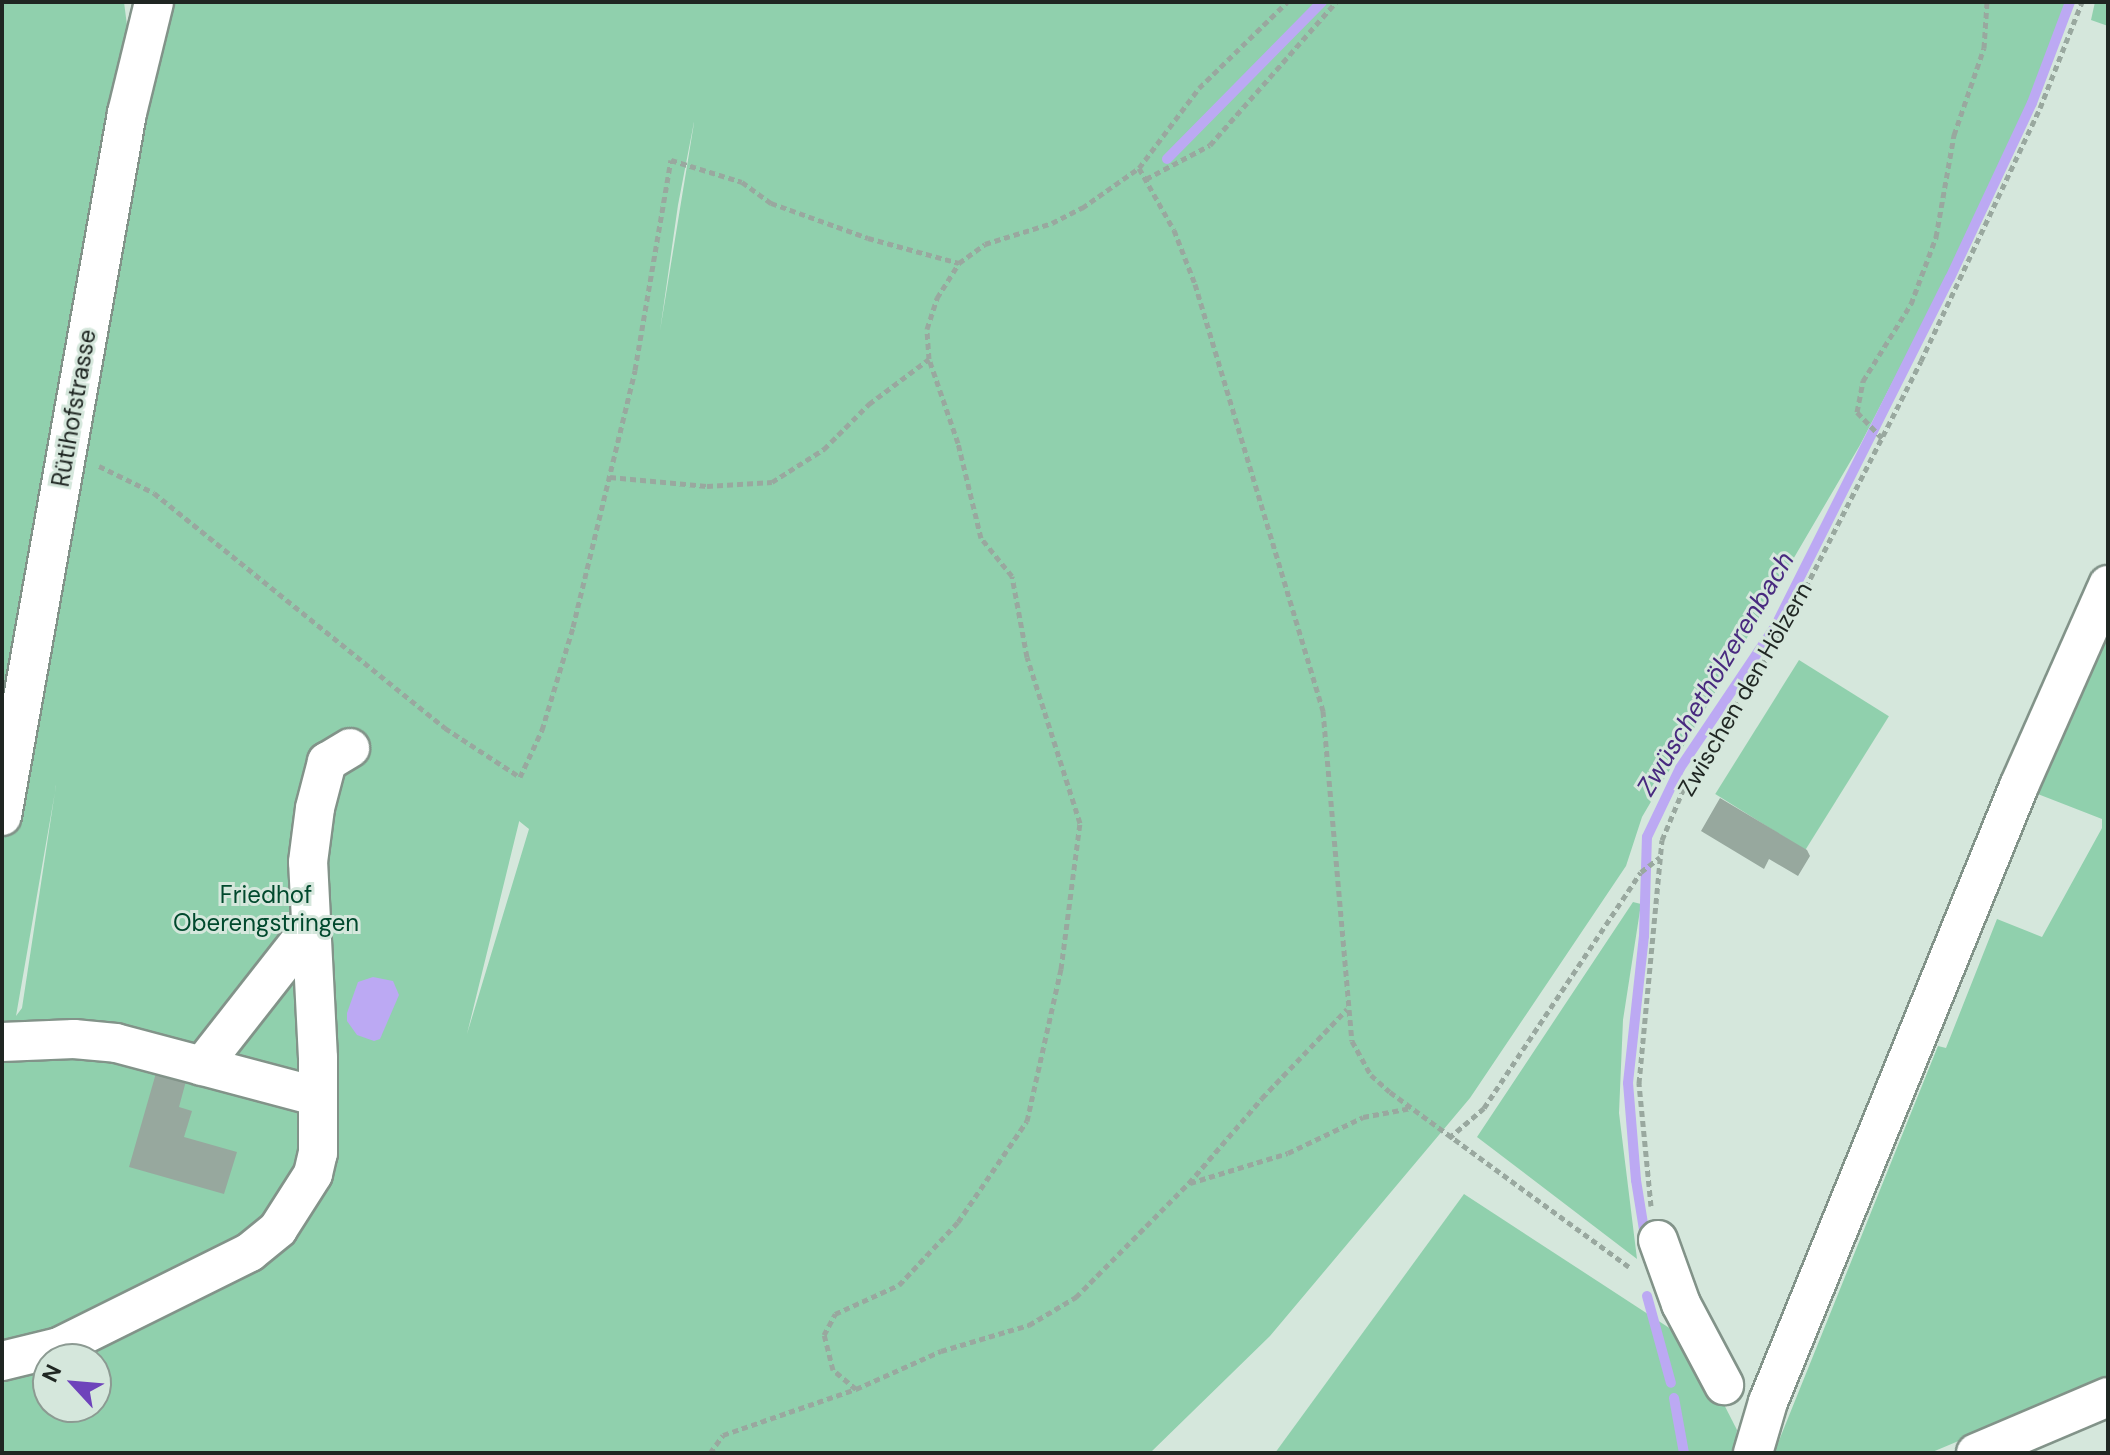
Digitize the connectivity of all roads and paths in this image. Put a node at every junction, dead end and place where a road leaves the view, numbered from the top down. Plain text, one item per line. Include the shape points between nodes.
1 (154, 2) edge
2 (1287, 2) edge
3 (1336, 2) edge
4 (1987, 2) edge
5 (2082, 2) edge
6 (1139, 168) junction
7 (1146, 179) junction
8 (959, 263) junction
9 (929, 359) junction
10 (1882, 438) junction
11 (66, 450) junction
12 (609, 477) junction
13 (2108, 585) edge
14 (350, 748) dead end
15 (2, 816) edge
16 (1661, 857) junction
17 (311, 927) junction
18 (1347, 1009) junction
19 (2, 1042) edge
20 (202, 1066) junction
21 (315, 1096) junction
22 (1411, 1108) junction
23 (1449, 1138) junction
24 (1189, 1183) junction
25 (1658, 1240) joint
26 (1681, 1304) junction
27 (2, 1361) edge
28 (1724, 1385) dead end
29 (856, 1389) junction
30 (2108, 1397) edge
31 (710, 1453) edge
32 (1753, 1453) edge
33 (1976, 1453) edge

1 - 11 street, Rütihofstrasse via 127,113
2 - 6 path via 1199,88
3 - 7 path via 1210,145
4 - 10 path via 1984,48 1954,135 1936,237 1911,304 1863,381 1857,412
5 - 10 path, Zwischen den Hölzern via 2028,135
6 - 7 path
6 - 8 path via 1082,208 985,244
7 - 18 path via 1195,284 1323,711
8 - 9 path via 930,319
8 - 12 path via 784,208 742,182 671,160 635,370
9 - 12 path via 869,404 824,449 772,482 707,486
9 - 29 path via 958,443 981,538 1012,576 1027,657 1080,823 1061,969 1027,1121 958,1222 899,1285 835,1314 824,1335 833,1370
10 - 16 path, Zwischen den Hölzern via 1783,632 1686,783 1662,840
11 - 12 path via 154,493 445,728 520,777 542,730 573,627
11 - 15 street, Rütihofstrasse
13 - 32 street via 2019,786 1768,1402
14 - 17 street via 327,762 315,808 308,862
16 - 23 path via 1641,872 1484,1108
16 - 25 path, Zwischen den Hölzern via 1639,1083 1646,1181
17 - 20 street
17 - 21 street
18 - 22 path via 1352,1041 1371,1075
18 - 24 path
19 - 20 street via 116,1043
20 - 21 street
21 - 27 street via 318,1153 313,1174 278,1229 250,1252 59,1347
22 - 23 path
22 - 24 path via 1363,1117 1288,1153
23 - 26 path
24 - 29 path via 1076,1297 1029,1325 941,1351
25 - 26 street
26 - 28 street
29 - 31 path via 723,1435
30 - 33 street

